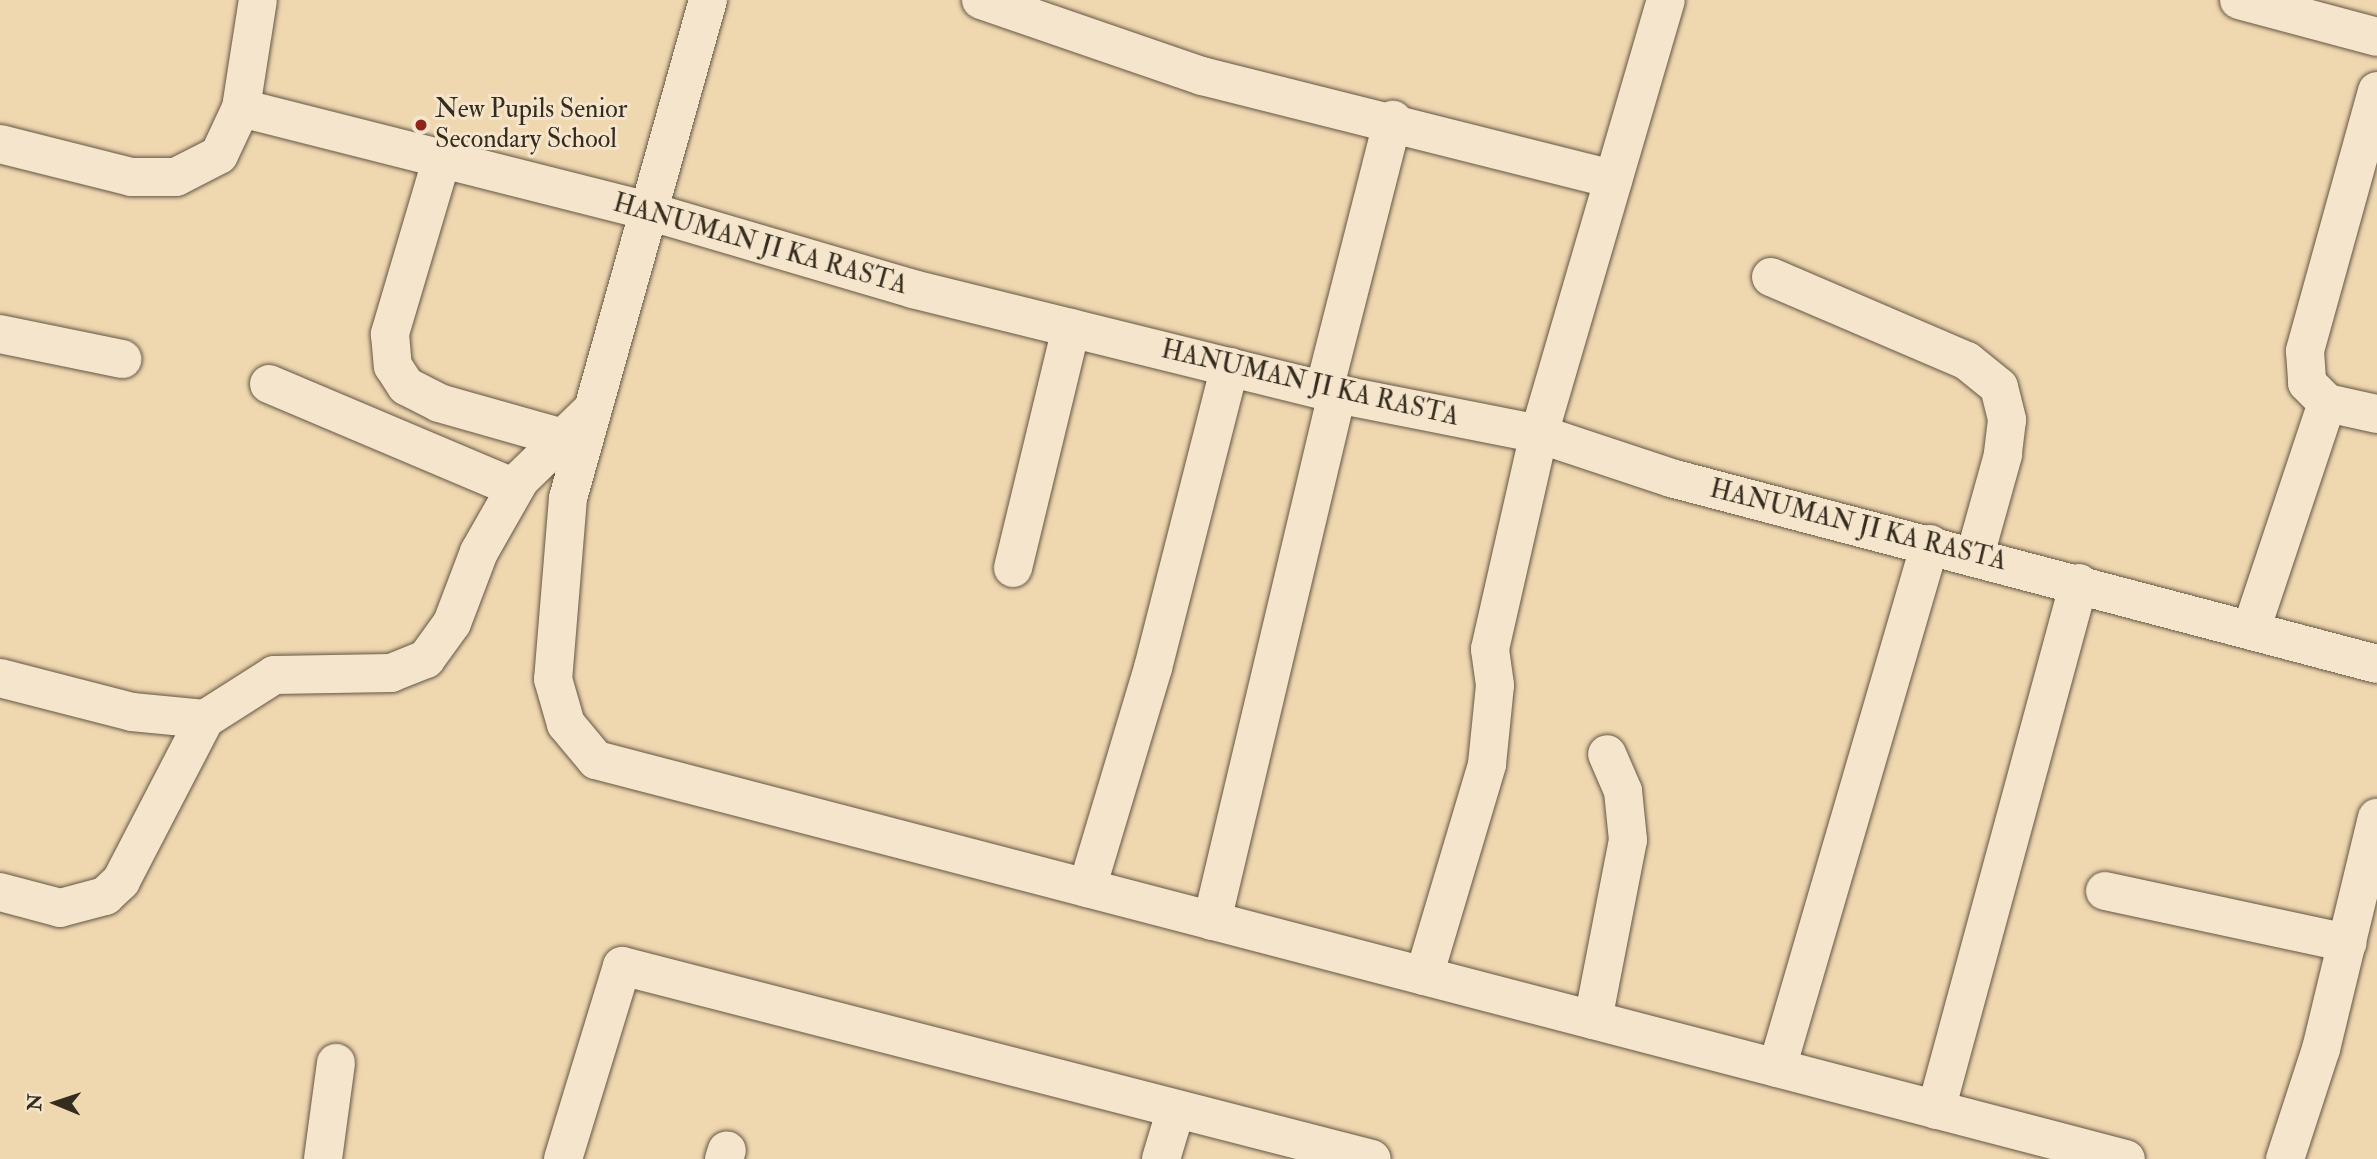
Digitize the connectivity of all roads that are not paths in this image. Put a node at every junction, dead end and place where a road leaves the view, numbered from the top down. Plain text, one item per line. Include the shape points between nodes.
1 (258, 0) edge
2 (708, 0) edge
3 (981, 0) edge
4 (1665, 0) edge
5 (2239, 0) edge
6 (2377, 37) edge
7 (2377, 91) edge
8 (242, 108) junction
9 (1393, 120) junction
10 (0, 144) edge
11 (442, 158) junction
12 (1613, 179) junction
13 (648, 211) junction
14 (1771, 277) dead end
15 (1071, 328) junction
16 (0, 334) edge
17 (122, 359) dead end
18 (1230, 367) junction
19 (269, 384) dead end
20 (1330, 392) junction
21 (2327, 404) junction
22 (592, 410) junction
23 (2377, 414) edge
24 (1539, 434) junction
25 (563, 438) junction
26 (516, 488) junction
27 (1930, 544) junction
28 (1975, 555) junction
29 (1013, 568) dead end
30 (2079, 583) junction
31 (2251, 630) junction
32 (2377, 664) edge
33 (0, 678) edge
34 (205, 719) junction
35 (1607, 754) dead end
36 (2377, 818) edge
37 (1087, 888) junction
38 (2105, 891) dead end
39 (0, 892) edge
40 (1212, 921) junction
41 (2347, 943) junction
42 (1424, 976) junction
43 (1592, 1020) junction
44 (336, 1063) dead end
45 (1777, 1068) junction
46 (1176, 1110) junction
47 (1936, 1110) junction
48 (323, 1159) edge
49 (563, 1159) edge
50 (1161, 1159) edge
51 (1372, 1159) edge
52 (2126, 1159) edge
53 (2285, 1159) edge

1 - 8 street
2 - 13 street
3 - 9 street via 1202,76
4 - 12 street
5 - 6 street
7 - 21 street via 2305,351 2307,383
8 - 10 street via 219,155 176,177 131,177
8 - 11 street, HANUMAN JI KA RASTA
9 - 12 street
9 - 20 street
11 - 13 street, HANUMAN JI KA RASTA
11 - 25 street via 390,334 393,366 406,386 439,403
12 - 24 street
13 - 15 street, HANUMAN JI KA RASTA
13 - 22 street
14 - 28 street via 1967,361 1999,387 2007,421 2003,455
15 - 18 street, HANUMAN JI KA RASTA
15 - 29 street
16 - 17 street
18 - 20 street, HANUMAN JI KA RASTA
18 - 37 street via 1153,668
19 - 26 street
20 - 24 street, HANUMAN JI KA RASTA
20 - 40 street
21 - 23 street
21 - 31 street
22 - 25 street
22 - 37 street via 568,498 553,680 566,724 596,760
24 - 27 street, HANUMAN JI KA RASTA via 1671,478
24 - 42 street via 1490,649 1495,685 1487,764
25 - 26 street
26 - 34 street via 479,552 452,622 426,659 391,673 274,675
27 - 28 street, HANUMAN JI KA RASTA
27 - 45 street
28 - 30 street, HANUMAN JI KA RASTA
30 - 31 street, HANUMAN JI KA RASTA
30 - 47 street
31 - 32 street, HANUMAN JI KA RASTA
33 - 34 street via 132,712
34 - 39 street via 121,881 105,895 60,908
35 - 43 street via 1623,791 1628,840
36 - 41 street
37 - 40 street
38 - 41 street
40 - 42 street
41 - 53 street
42 - 43 street
43 - 45 street
44 - 48 street
45 - 47 street
46 - 49 street via 622,966
46 - 50 street
46 - 51 street
47 - 52 street

